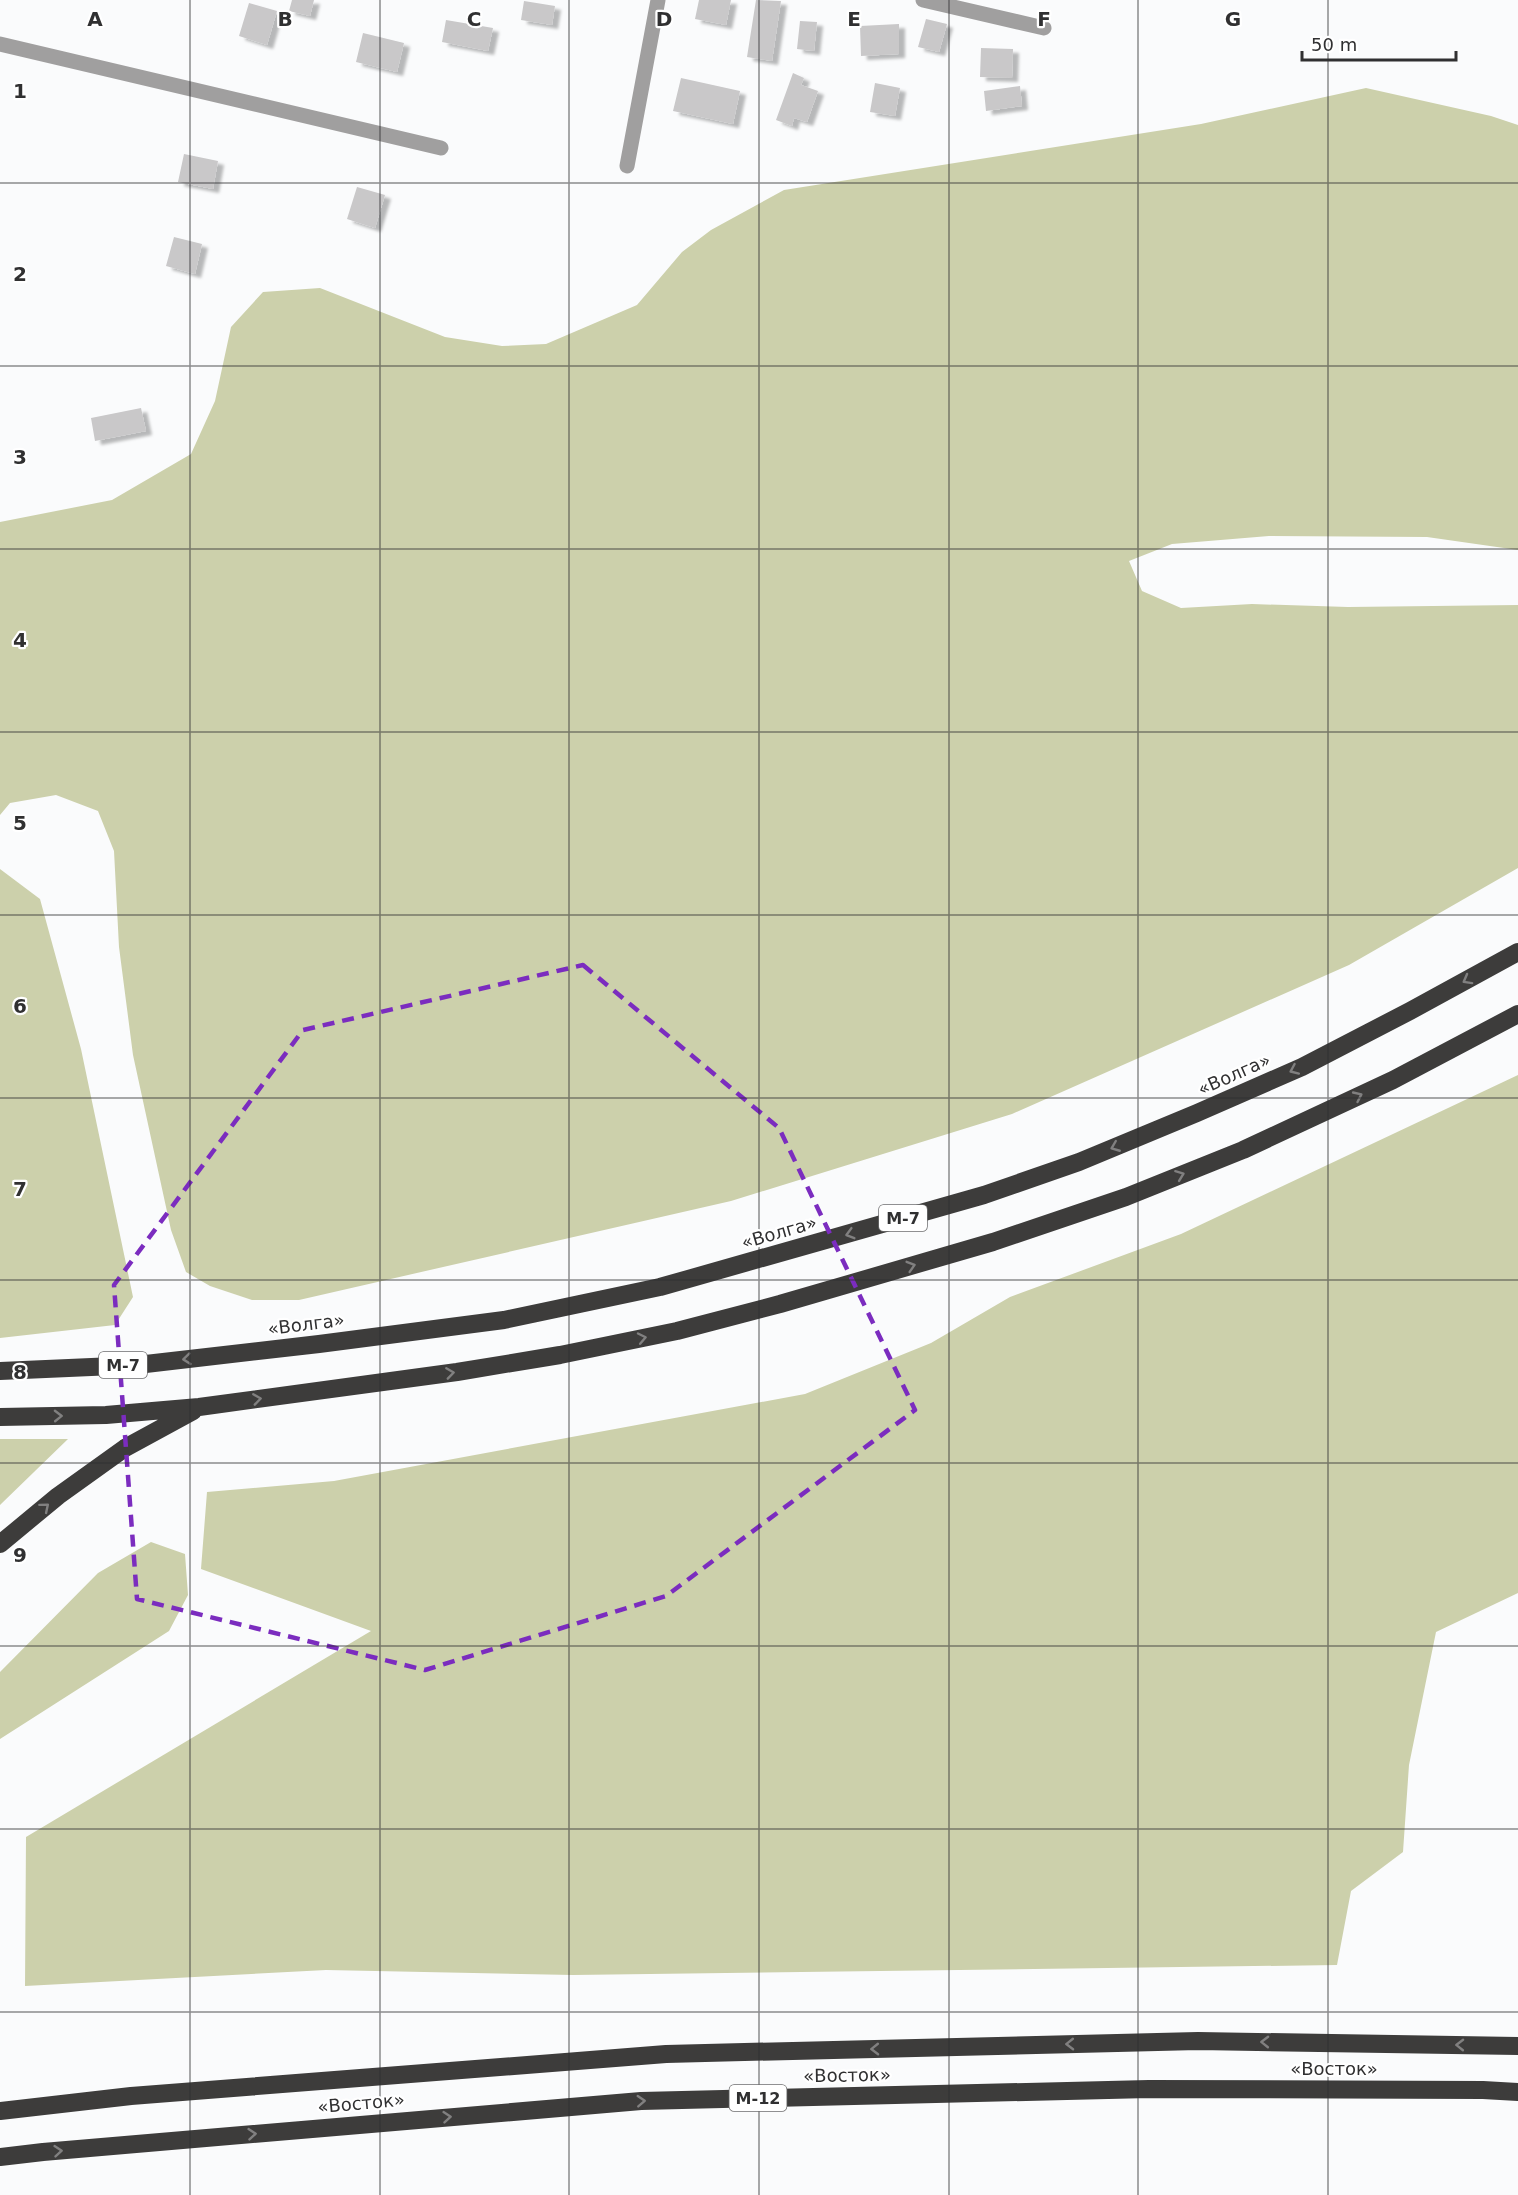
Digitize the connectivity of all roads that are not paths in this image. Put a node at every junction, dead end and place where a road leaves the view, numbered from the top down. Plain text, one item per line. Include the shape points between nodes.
1 (658, 0) edge
2 (923, 0) edge
3 (1044, 28) dead end
4 (0, 44) edge
5 (441, 148) dead end
6 (627, 166) dead end
7 (1518, 952) edge
8 (1518, 1014) edge
9 (0, 1371) edge
10 (199, 1407) junction
11 (0, 1417) edge
12 (0, 1544) edge
13 (1518, 2046) edge
14 (1518, 2092) edge
15 (0, 2111) edge
16 (0, 2157) edge

1 - 6 street
2 - 3 street
4 - 5 street
7 -> 9 highway, «Волга» / М-7 via 1302,1067 1079,1162 984,1195 660,1287 504,1320 137,1365
10 -> 8 highway via 480,1368 677,1331 993,1242 1126,1197 1243,1150 1392,1080
11 -> 10 highway via 106,1415
12 -> 10 highway via 125,1448
13 -> 15 highway, «Восток» via 1198,2041 666,2054 142,2095
16 -> 14 highway, «Восток» / М-12 via 641,2101 1149,2089

